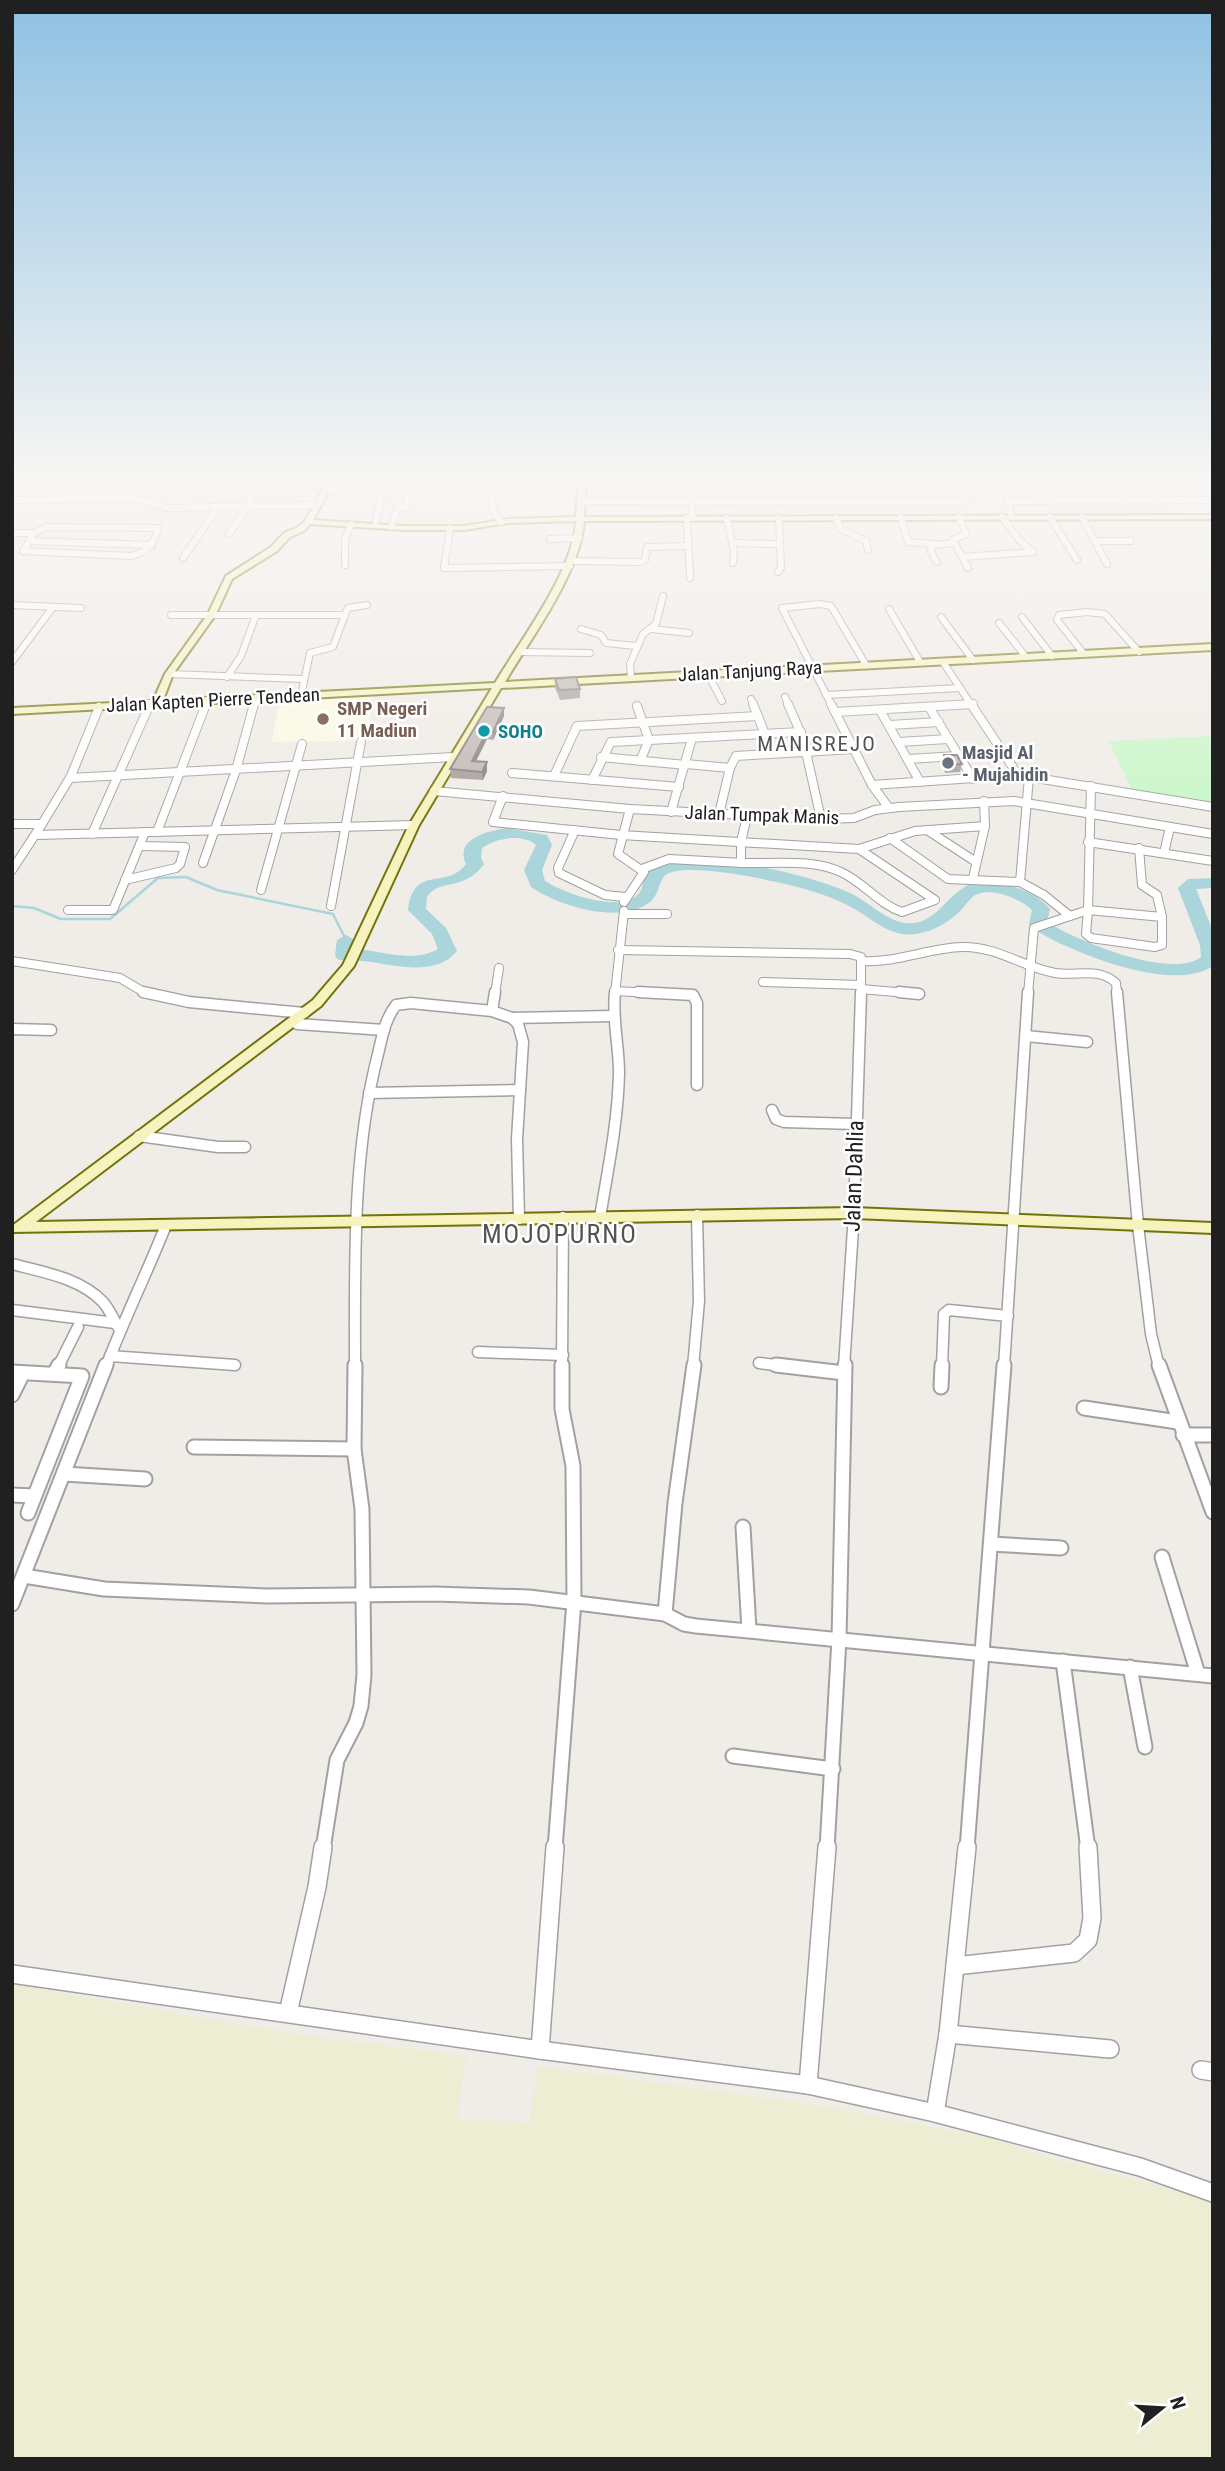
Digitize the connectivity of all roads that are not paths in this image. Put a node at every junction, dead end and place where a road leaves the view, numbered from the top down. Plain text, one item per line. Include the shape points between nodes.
1 (218, 597) edge
2 (551, 597) edge
3 (663, 597) edge
4 (12, 605) edge
5 (367, 605) dead end
6 (53, 607) junction
7 (81, 608) dead end
8 (889, 610) dead end
9 (212, 614) junction
10 (171, 615) dead end
11 (256, 615) junction
12 (345, 615) junction
13 (941, 617) dead end
14 (1022, 617) dead end
15 (999, 623) dead end
16 (580, 629) dead end
17 (651, 629) junction
18 (689, 633) dead end
19 (636, 646) junction
20 (1212, 647) edge
21 (519, 652) junction
22 (1139, 652) junction
23 (590, 653) dead end
24 (1084, 654) junction
25 (1052, 656) junction
26 (1026, 657) junction
27 (973, 660) junction
28 (12, 662) edge
29 (920, 662) junction
30 (943, 662) junction
31 (866, 665) junction
32 (812, 668) junction
33 (169, 674) junction
34 (708, 674) junction
35 (228, 677) junction
36 (631, 678) junction
37 (303, 679) junction
38 (498, 685) junction
39 (960, 688) junction
40 (826, 695) junction
41 (301, 696) junction
42 (785, 697) dead end
43 (256, 698) junction
44 (751, 699) dead end
45 (207, 700) junction
46 (722, 701) dead end
47 (153, 703) junction
48 (973, 704) junction
49 (99, 706) junction
50 (637, 706) dead end
51 (929, 707) junction
52 (880, 710) junction
53 (12, 711) edge
54 (835, 712) junction
55 (758, 716) junction
56 (939, 722) junction
57 (643, 723) junction
58 (890, 725) junction
59 (801, 732) junction
60 (765, 734) junction
61 (692, 738) junction
62 (948, 739) junction
63 (649, 740) junction
64 (361, 742) dead end
65 (899, 742) junction
66 (302, 744) dead end
67 (854, 749) junction
68 (807, 752) junction
69 (959, 756) junction
70 (453, 757) junction
71 (601, 757) junction
72 (908, 759) junction
73 (640, 761) junction
74 (359, 763) junction
75 (686, 764) junction
76 (295, 766) junction
77 (730, 768) junction
78 (236, 770) junction
79 (177, 773) junction
80 (512, 773) dead end
81 (1018, 775) junction
82 (117, 776) junction
83 (554, 776) junction
84 (1029, 776) junction
85 (70, 778) junction
86 (973, 779) junction
87 (592, 780) junction
88 (920, 782) junction
89 (872, 785) junction
90 (1091, 786) junction
91 (679, 787) junction
92 (434, 791) junction
93 (503, 796) junction
94 (984, 801) junction
95 (1026, 803) junction
96 (1213, 807) edge
97 (889, 808) junction
98 (630, 809) junction
99 (671, 812) junction
100 (719, 814) junction
101 (1088, 814) junction
102 (747, 816) junction
103 (821, 819) junction
104 (12, 824) edge
105 (42, 824) junction
106 (414, 825) junction
107 (985, 826) junction
108 (346, 827) junction
109 (1170, 827) junction
110 (279, 829) junction
111 (575, 830) junction
112 (927, 830) junction
113 (213, 831) junction
114 (145, 832) junction
115 (157, 832) junction
116 (92, 834) junction
117 (1213, 834) edge
118 (36, 835) junction
119 (621, 835) junction
120 (675, 837) junction
121 (890, 838) junction
122 (741, 842) junction
123 (1088, 842) junction
124 (140, 846) junction
125 (1139, 848) junction
126 (859, 849) junction
127 (1164, 853) junction
128 (669, 859) junction
129 (1213, 861) edge
130 (976, 862) junction
131 (203, 863) dead end
132 (743, 863) junction
133 (642, 869) junction
134 (12, 870) edge
135 (973, 878) junction
136 (125, 880) junction
137 (1020, 882) junction
138 (261, 890) dead end
139 (331, 906) dead end
140 (624, 906) junction
141 (68, 910) dead end
142 (1088, 910) junction
143 (667, 914) dead end
144 (1070, 916) junction
145 (1162, 918) junction
146 (618, 950) junction
147 (12, 961) edge
148 (862, 961) junction
149 (1032, 964) junction
150 (499, 968) dead end
151 (763, 982) dead end
152 (861, 987) junction
153 (614, 991) junction
154 (919, 994) dead end
155 (492, 1011) junction
156 (612, 1016) junction
157 (300, 1018) junction
158 (512, 1018) junction
159 (12, 1029) edge
160 (51, 1030) dead end
161 (384, 1030) junction
162 (1026, 1036) junction
163 (1087, 1042) dead end
164 (697, 1085) dead end
165 (520, 1090) junction
166 (369, 1093) junction
167 (772, 1111) dead end
168 (856, 1124) junction
169 (139, 1136) junction
170 (246, 1147) dead end
171 (854, 1213) junction
172 (697, 1215) junction
173 (563, 1217) junction
174 (600, 1217) junction
175 (519, 1219) junction
176 (1012, 1221) junction
177 (360, 1222) junction
178 (166, 1225) junction
179 (1138, 1225) junction
180 (1213, 1228) edge
181 (16, 1230) edge
182 (12, 1264) edge
183 (12, 1310) edge
184 (1009, 1316) junction
185 (118, 1326) junction
186 (78, 1327) dead end
187 (478, 1352) dead end
188 (563, 1354) junction
189 (110, 1356) junction
190 (759, 1363) dead end
191 (235, 1365) dead end
192 (18, 1372) edge
193 (844, 1373) junction
194 (54, 1374) junction
195 (941, 1387) dead end
196 (12, 1395) edge
197 (1084, 1408) dead end
198 (1178, 1422) junction
199 (1183, 1435) junction
200 (1213, 1435) edge
201 (194, 1447) dead end
202 (354, 1450) junction
203 (64, 1475) junction
204 (145, 1479) dead end
205 (1209, 1489) edge
206 (12, 1495) edge
207 (34, 1496) junction
208 (1213, 1512) edge
209 (27, 1513) dead end
210 (743, 1527) dead end
211 (991, 1544) junction
212 (1061, 1548) dead end
213 (1162, 1557) dead end
214 (24, 1576) junction
215 (364, 1595) junction
216 (574, 1601) junction
217 (12, 1604) edge
218 (665, 1614) junction
219 (749, 1630) junction
220 (839, 1639) junction
221 (983, 1653) junction
222 (1063, 1661) junction
223 (1130, 1667) junction
224 (1206, 1675) edge
225 (1145, 1747) dead end
226 (733, 1756) dead end
227 (833, 1769) junction
228 (955, 1966) junction
229 (12, 1973) edge
230 (288, 2013) junction
231 (948, 2034) junction
232 (1110, 2049) dead end
233 (540, 2050) junction
234 (808, 2085) junction
235 (935, 2113) junction
236 (1213, 2193) edge

1 - 9 main road
2 - 21 main road
3 - 17 street
4 - 6 street
5 - 12 street via 348,608
6 - 7 street
6 - 28 street
8 - 29 street
9 - 10 street
9 - 11 street
9 - 33 main road
11 - 12 street
11 - 35 street
12 - 37 street via 333,647 310,653
13 - 27 street
14 - 25 street
15 - 26 street
16 - 19 street via 601,635 606,643
17 - 18 street
17 - 19 street
19 - 36 street via 629,664
20 - 22 main road, Jalan Tanjung Raya
21 - 23 street
21 - 38 main road
22 - 24 main road, Jalan Tanjung Raya
22 - 24 street via 1105,614 1059,615 1058,620
24 - 25 main road, Jalan Tanjung Raya
25 - 26 main road, Jalan Tanjung Raya
26 - 27 main road, Jalan Tanjung Raya
27 - 30 main road, Jalan Tanjung Raya
29 - 30 main road, Jalan Tanjung Raya
29 - 31 main road, Jalan Tanjung Raya
30 - 39 street
31 - 32 main road, Jalan Tanjung Raya
31 - 32 street via 830,605 782,608
32 - 34 main road, Jalan Tanjung Raya
32 - 40 street
33 - 35 street
33 - 47 main road
34 - 36 main road, Jalan Tanjung Raya
34 - 46 street
35 - 37 street
36 - 38 main road, Jalan Tanjung Raya
37 - 41 street
38 - 41 main road, Jalan Kapten Pierre Tendean
38 - 70 main road
39 - 40 street
39 - 48 street
40 - 54 street
41 - 43 main road, Jalan Kapten Pierre Tendean
42 - 59 street
43 - 45 main road, Jalan Kapten Pierre Tendean
43 - 78 street
44 - 55 street
45 - 47 main road, Jalan Kapten Pierre Tendean
45 - 79 street
47 - 49 main road, Jalan Kapten Pierre Tendean
47 - 82 street
48 - 51 street
48 - 81 street
49 - 53 main road, Jalan Kapten Pierre Tendean
49 - 85 street
50 - 57 street
51 - 52 street
51 - 56 street
52 - 54 street
52 - 58 street
54 - 67 street
55 - 57 street
55 - 60 street
56 - 58 street
56 - 62 street
57 - 63 street
57 - 83 street via 578,726
58 - 65 street
59 - 60 street
59 - 68 street
60 - 61 street
61 - 63 street
61 - 75 street
62 - 65 street
62 - 69 street
63 - 71 street via 611,742
63 - 73 street
64 - 74 street
65 - 72 street
66 - 76 street
67 - 68 street
67 - 89 street
68 - 77 street via 738,756
68 - 103 street
69 - 72 street
69 - 86 street
70 - 74 street
70 - 92 main road
71 - 73 street
71 - 87 street
72 - 88 street
73 - 75 street
74 - 76 street
74 - 108 street
75 - 77 street
75 - 91 street
76 - 78 street
76 - 110 street
77 - 100 street
78 - 79 street
78 - 113 street
79 - 82 street
79 - 115 street
80 - 83 street
81 - 84 street
81 - 86 street
82 - 85 street
82 - 116 street
83 - 87 street
84 - 90 street
84 - 95 street
85 - 105 street
86 - 88 street
87 - 91 street
88 - 89 street
89 - 97 street
90 - 96 street
90 - 101 street
91 - 99 street
92 - 93 street, Jalan Tumpak Manis
92 - 106 main road
93 - 98 street, Jalan Tumpak Manis
93 - 111 street via 493,822
94 - 95 street, Jalan Tumpak Manis
94 - 97 street, Jalan Tumpak Manis
94 - 107 street
95 - 101 street, Jalan Tumpak Manis
95 - 137 street
97 - 103 street, Jalan Tumpak Manis via 854,818
98 - 99 street, Jalan Tumpak Manis
98 - 119 street
99 - 100 street, Jalan Tumpak Manis
100 - 102 street, Jalan Tumpak Manis
101 - 109 street, Jalan Tumpak Manis
101 - 123 street
102 - 103 street, Jalan Tumpak Manis
102 - 122 street
104 - 105 street
105 - 118 street
106 - 108 street
106 - 157 main road via 348,966
107 - 112 street
107 - 130 street
108 - 110 street
108 - 139 street
109 - 117 street, Jalan Tumpak Manis
109 - 127 street
110 - 113 street
110 - 138 street
111 - 119 street
111 - 140 street via 559,873
112 - 121 street
112 - 130 street
113 - 115 street
113 - 131 street
114 - 115 street
114 - 116 street
114 - 124 street
116 - 118 street
118 - 134 street
119 - 120 street
119 - 133 street via 618,857
120 - 122 street
120 - 128 street
121 - 126 street
121 - 135 street via 948,879
122 - 126 street
122 - 132 street
123 - 125 street
123 - 142 street
124 - 136 street
124 - 136 street via 185,848 176,868
125 - 127 street
125 - 145 street via 1142,883 1157,895
126 - 132 street via 935,900 902,912 841,871
127 - 129 street
128 - 132 street
128 - 133 street
130 - 135 street
133 - 140 street
135 - 137 street
136 - 141 street via 113,910
137 - 144 street
140 - 143 street
140 - 146 street
142 - 144 street
142 - 145 street
142 - 145 street via 1087,937 1155,947 1162,944
144 - 149 street via 1033,930
146 - 148 street via 850,954
146 - 153 street
147 - 157 street via 120,978 150,996 270,1006
148 - 149 street via 894,963 960,947
148 - 152 street, Jalan Dahlia
149 - 162 street
149 - 179 street via 1058,974 1097,972 1116,983
150 - 155 street
151 - 152 street
152 - 154 street
152 - 168 street, Jalan Dahlia
153 - 156 street
153 - 164 street via 696,998
155 - 158 street
155 - 161 street via 402,1003 392,1009
156 - 158 street
156 - 174 street via 619,1070
157 - 161 street
157 - 169 main road
158 - 165 street via 523,1042
159 - 160 street
161 - 166 street
162 - 163 street
162 - 176 street
165 - 166 street
165 - 175 street
166 - 177 street via 362,1136
167 - 168 street via 784,1122
168 - 171 street, Jalan Dahlia
169 - 170 street
169 - 181 main road
171 - 172 main road
171 - 176 main road
171 - 193 street, Jalan Dahlia
172 - 174 main road
172 - 218 street via 697,1340
173 - 174 main road
173 - 175 main road
173 - 188 street
175 - 177 main road
176 - 179 main road
176 - 184 street
177 - 178 main road
177 - 202 street
178 - 181 main road
178 - 185 street via 142,1287
179 - 180 main road
179 - 198 street via 1151,1334
182 - 185 street via 80,1286 104,1303
183 - 185 street
184 - 195 street via 949,1310 944,1314
184 - 211 street
185 - 189 street
186 - 194 street
187 - 188 street
188 - 216 street via 562,1409 573,1466
189 - 191 street
189 - 203 street
190 - 193 street
192 - 194 street
192 - 196 street
193 - 220 street, Jalan Dahlia
194 - 207 street via 82,1376
197 - 198 street
198 - 199 street
199 - 200 street
199 - 205 street
201 - 202 street
202 - 215 street via 362,1508
203 - 204 street
203 - 214 street
205 - 208 street
206 - 207 street
207 - 209 street
210 - 219 street
211 - 212 street
211 - 221 street
213 - 224 street
214 - 215 street via 104,1589
214 - 217 street
215 - 216 street via 495,1595
215 - 230 street via 361,1706 337,1760 317,1887
216 - 218 street
216 - 233 street
218 - 219 street via 684,1624
219 - 220 street
220 - 221 street
220 - 227 street, Jalan Dahlia
221 - 222 street
221 - 228 street
222 - 223 street
222 - 228 street via 1087,1832 1088,1940 1074,1953
223 - 224 street
223 - 225 street
226 - 227 street
227 - 234 street, Jalan Dahlia
228 - 231 street
229 - 230 street
230 - 233 street
231 - 232 street
231 - 235 street
233 - 234 street
234 - 235 street
235 - 236 street via 1140,2167

